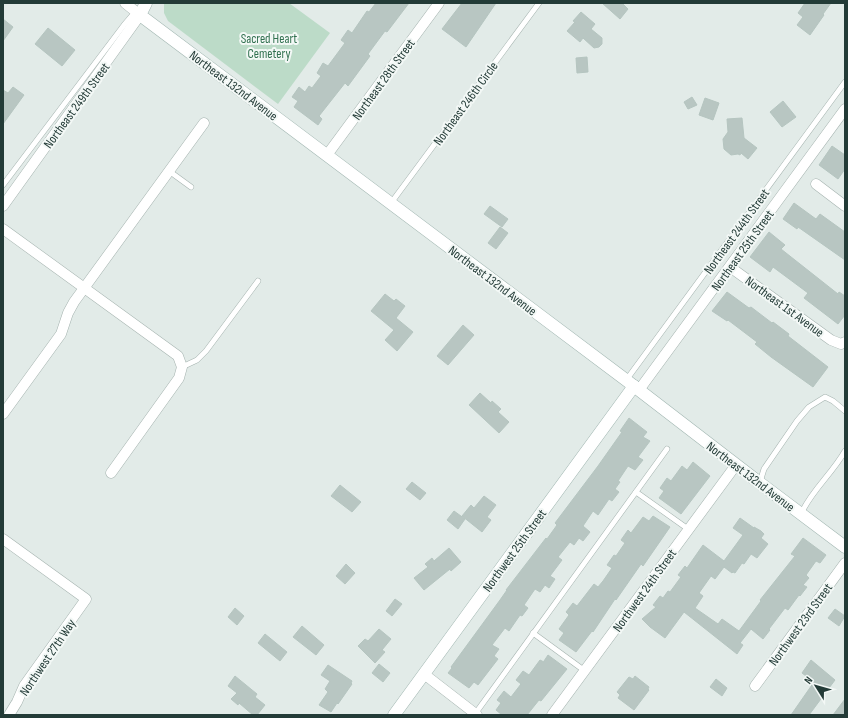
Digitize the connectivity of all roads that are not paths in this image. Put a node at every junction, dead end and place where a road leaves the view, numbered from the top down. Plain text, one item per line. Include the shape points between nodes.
1 (125, 3) edge
2 (146, 3) edge
3 (439, 3) edge
4 (539, 3) edge
5 (138, 13) junction
6 (845, 82) edge
7 (845, 109) edge
8 (204, 124) dead end
9 (327, 155) junction
10 (169, 171) junction
11 (816, 184) dead end
12 (3, 185) edge
13 (192, 187) dead end
14 (391, 203) junction
15 (3, 206) edge
16 (845, 206) edge
17 (3, 229) edge
18 (730, 267) junction
19 (258, 281) dead end
20 (84, 288) junction
21 (843, 343) edge
22 (182, 367) junction
23 (633, 385) junction
24 (845, 411) edge
25 (3, 414) edge
26 (667, 449) dead end
27 (845, 451) edge
28 (736, 465) junction
29 (111, 473) dead end
30 (760, 483) junction
31 (636, 492) junction
32 (800, 514) junction
33 (688, 529) junction
34 (3, 539) edge
35 (845, 547) edge
36 (845, 563) edge
37 (533, 633) junction
38 (585, 670) junction
39 (424, 674) junction
40 (755, 686) dead end
41 (476, 714) edge
42 (9, 715) edge
43 (394, 715) edge
44 (552, 715) edge

1 - 5 street
2 - 5 street, Northeast 249th Street
3 - 9 street, Northeast 28th Street
4 - 14 lane, Northeast 246th Circle
5 - 9 street, Northeast 132nd Avenue
5 - 12 lane via 124,25
5 - 15 street, Northeast 249th Street
6 - 23 lane, Northeast 244th Street
7 - 18 street, Northeast 25th Street
8 - 10 street
9 - 14 street, Northeast 132nd Avenue
10 - 13 lane
10 - 20 street
11 - 16 street
14 - 23 street, Northeast 132nd Avenue
17 - 20 street
18 - 21 street, Northeast 1st Avenue via 831,340
18 - 23 street, Northeast 25th Street
19 - 22 lane via 206,351 197,360
20 - 22 street via 178,356
20 - 25 street via 68,313 61,334 54,345
22 - 29 street via 179,378
23 - 28 street, Northeast 132nd Avenue
23 - 39 street, Northwest 25th Street
24 - 30 lane via 825,397 809,408 764,469
26 - 31 lane
27 - 32 lane
28 - 30 street, Northeast 132nd Avenue
28 - 33 street, Northwest 24th Street
30 - 32 street, Northeast 132nd Avenue
31 - 33 lane
31 - 37 lane
32 - 35 street, Northeast 132nd Avenue
33 - 38 street, Northwest 24th Street
34 - 42 street, Northwest 27th Way via 86,599 24,686
36 - 40 street, Northwest 23rd Street
37 - 38 lane
37 - 41 lane
38 - 44 street, Northwest 24th Street
39 - 41 street
39 - 43 street, Northwest 25th Street

